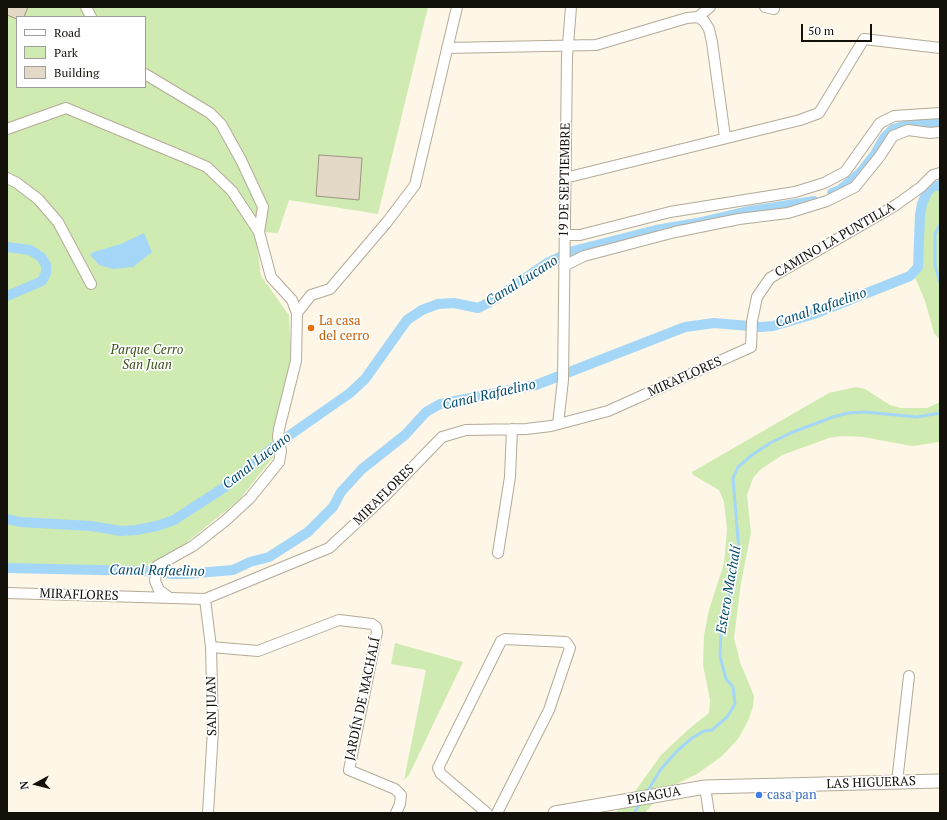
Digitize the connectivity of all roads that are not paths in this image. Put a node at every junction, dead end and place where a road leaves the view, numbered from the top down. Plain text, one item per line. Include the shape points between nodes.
1 (86, 7) edge
2 (456, 7) edge
3 (571, 7) edge
4 (710, 7) edge
5 (90, 16) edge
6 (698, 17) junction
7 (568, 45) junction
8 (447, 48) junction
9 (940, 48) edge
10 (146, 75) edge
11 (940, 113) edge
12 (7, 129) edge
13 (940, 132) edge
14 (726, 137) junction
15 (940, 173) edge
16 (7, 178) edge
17 (565, 178) junction
18 (259, 232) junction
19 (565, 236) junction
20 (564, 264) junction
21 (91, 284) dead end
22 (297, 313) junction
23 (751, 347) joint
24 (558, 424) junction
25 (512, 429) junction
26 (498, 553) dead end
27 (7, 593) edge
28 (170, 598) junction
29 (205, 599) junction
30 (211, 647) junction
31 (909, 676) dead end
32 (940, 781) edge
33 (897, 782) junction
34 (705, 787) junction
35 (208, 813) edge
36 (396, 813) edge
37 (487, 813) edge
38 (497, 813) edge
39 (555, 813) edge
40 (709, 813) edge

1 - 5 street
2 - 8 street
3 - 7 street, 19 DE SEPTIEMBRE
4 - 6 street
6 - 7 street via 596,45
6 - 14 street via 709,29
7 - 8 street
7 - 17 street, 19 DE SEPTIEMBRE
8 - 22 street via 414,185 382,228 330,289 311,295
9 - 14 street via 864,39 819,113 800,120
10 - 18 street via 210,113 221,124 242,160 263,207
11 - 19 street via 894,116 880,123 845,172 824,183 795,192 670,212 580,235
12 - 18 street via 66,108 184,156 207,167 232,191
13 - 20 street via 908,130 893,136 855,187 827,201 788,213 739,219 676,232 584,256
14 - 17 street
15 - 23 street, CAMINO LA PUNTILLA via 933,175 896,205 770,278 757,297 752,321
16 - 21 street via 38,199 58,222
17 - 19 street, 19 DE SEPTIEMBRE
18 - 22 street via 271,277 292,300
19 - 20 street, 19 DE SEPTIEMBRE
20 - 24 street, 19 DE SEPTIEMBRE via 563,380
22 - 28 street via 296,361 278,438 281,451 279,462 250,498 193,546 156,571 155,581 159,590
23 - 24 street, MIRAFLORES via 608,411
24 - 25 street, MIRAFLORES
25 - 26 street via 510,477
25 - 29 street, MIRAFLORES via 466,430 442,437 329,548
27 - 28 street, MIRAFLORES
28 - 29 street, MIRAFLORES
29 - 30 street, SAN JUAN
30 - 35 street, SAN JUAN via 213,730
30 - 36 street, JARDÍN DE MACHALÍ via 258,651 339,620 372,624 376,627 349,770 395,789 401,795
31 - 33 street
32 - 33 main road, LAS HIGUERAS
33 - 34 main road, LAS HIGUERAS
34 - 39 main road, PISAGUA
34 - 40 street
37 - 38 street via 441,774 438,768 500,641 505,639 566,642 570,648 549,710

